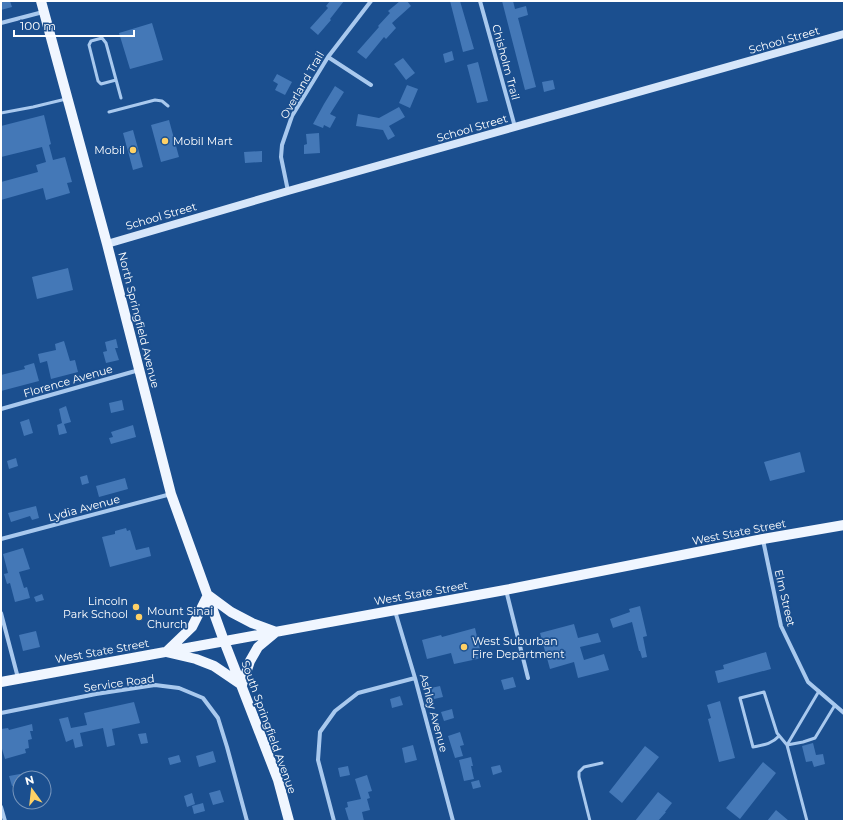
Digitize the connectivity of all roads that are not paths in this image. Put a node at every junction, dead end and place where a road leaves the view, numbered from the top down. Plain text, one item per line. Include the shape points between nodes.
1 (41, 1) edge
2 (371, 1) edge
3 (480, 1) edge
4 (44, 11) junction
5 (1, 22) edge
6 (844, 34) edge
7 (328, 56) junction
8 (116, 80) junction
9 (371, 85) dead end
10 (66, 98) junction
11 (121, 98) dead end
12 (168, 106) dead end
13 (109, 112) dead end
14 (1, 113) edge
15 (515, 128) junction
16 (288, 191) junction
17 (107, 244) junction
18 (140, 370) junction
19 (1, 409) edge
20 (171, 494) junction
21 (844, 525) edge
22 (1, 539) edge
23 (763, 539) junction
24 (505, 590) junction
25 (208, 595) junction
26 (394, 611) junction
27 (1, 613) edge
28 (276, 632) junction
29 (224, 641) junction
30 (166, 652) junction
31 (18, 678) junction
32 (415, 678) junction
33 (528, 678) dead end
34 (1, 682) edge
35 (242, 685) junction
36 (819, 691) junction
37 (835, 705) junction
38 (1, 713) edge
39 (844, 713) edge
40 (778, 736) junction
41 (787, 745) junction
42 (602, 763) dead end
43 (1, 807) edge
44 (5, 821) edge
45 (247, 821) edge
46 (289, 821) edge
47 (334, 821) edge
48 (453, 821) edge
49 (590, 821) edge
50 (807, 821) edge

1 - 4 main road, North Springfield Avenue
2 - 7 street, Overland Trail
3 - 15 street, Chisholm Trail
4 - 5 street
4 - 10 main road, North Springfield Avenue
6 - 15 main road, School Street
7 - 9 street
7 - 16 street, Overland Trail via 292,116 282,145 281,157
8 - 8 lane via 106,43 102,38 91,41 89,45 98,81 101,84
8 - 11 lane
10 - 14 lane
10 - 17 main road, North Springfield Avenue
12 - 13 lane via 162,101 155,100
15 - 16 main road, School Street
16 - 17 main road, School Street
17 - 18 main road, North Springfield Avenue
18 - 19 street, Florence Avenue
18 - 20 main road, North Springfield Avenue
20 - 22 street, Lydia Avenue
20 - 25 main road, North Springfield Avenue
21 - 23 main road, West State Street
23 - 24 main road, West State Street
23 - 36 street, Elm Street via 781,626 808,682
24 - 26 main road, West State Street
24 - 33 street
25 - 28 main road via 231,612
25 - 29 main road, North Springfield Avenue
25 - 30 main road via 192,627
26 - 28 main road, West State Street
26 - 32 street, Ashley Avenue
27 - 31 street
28 - 29 main road, West State Street
28 - 35 main road via 258,647
29 - 30 main road, West State Street
29 - 35 main road, South Springfield Avenue
30 - 31 main road, West State Street
30 - 35 main road via 214,666
31 - 34 main road, West State Street
32 - 47 street via 358,693 335,711 320,732 318,760
32 - 48 street, Ashley Avenue
35 - 46 main road, South Springfield Avenue via 278,780
36 - 37 street, Elm Street
36 - 41 lane
37 - 39 street, Elm Street
37 - 41 lane via 814,738
38 - 45 street, Service Road via 155,685 179,688 203,698 218,718
40 - 40 lane via 764,692 740,698 753,747 768,744
40 - 41 lane
41 - 50 lane
42 - 49 lane via 584,767 579,772
43 - 44 street

